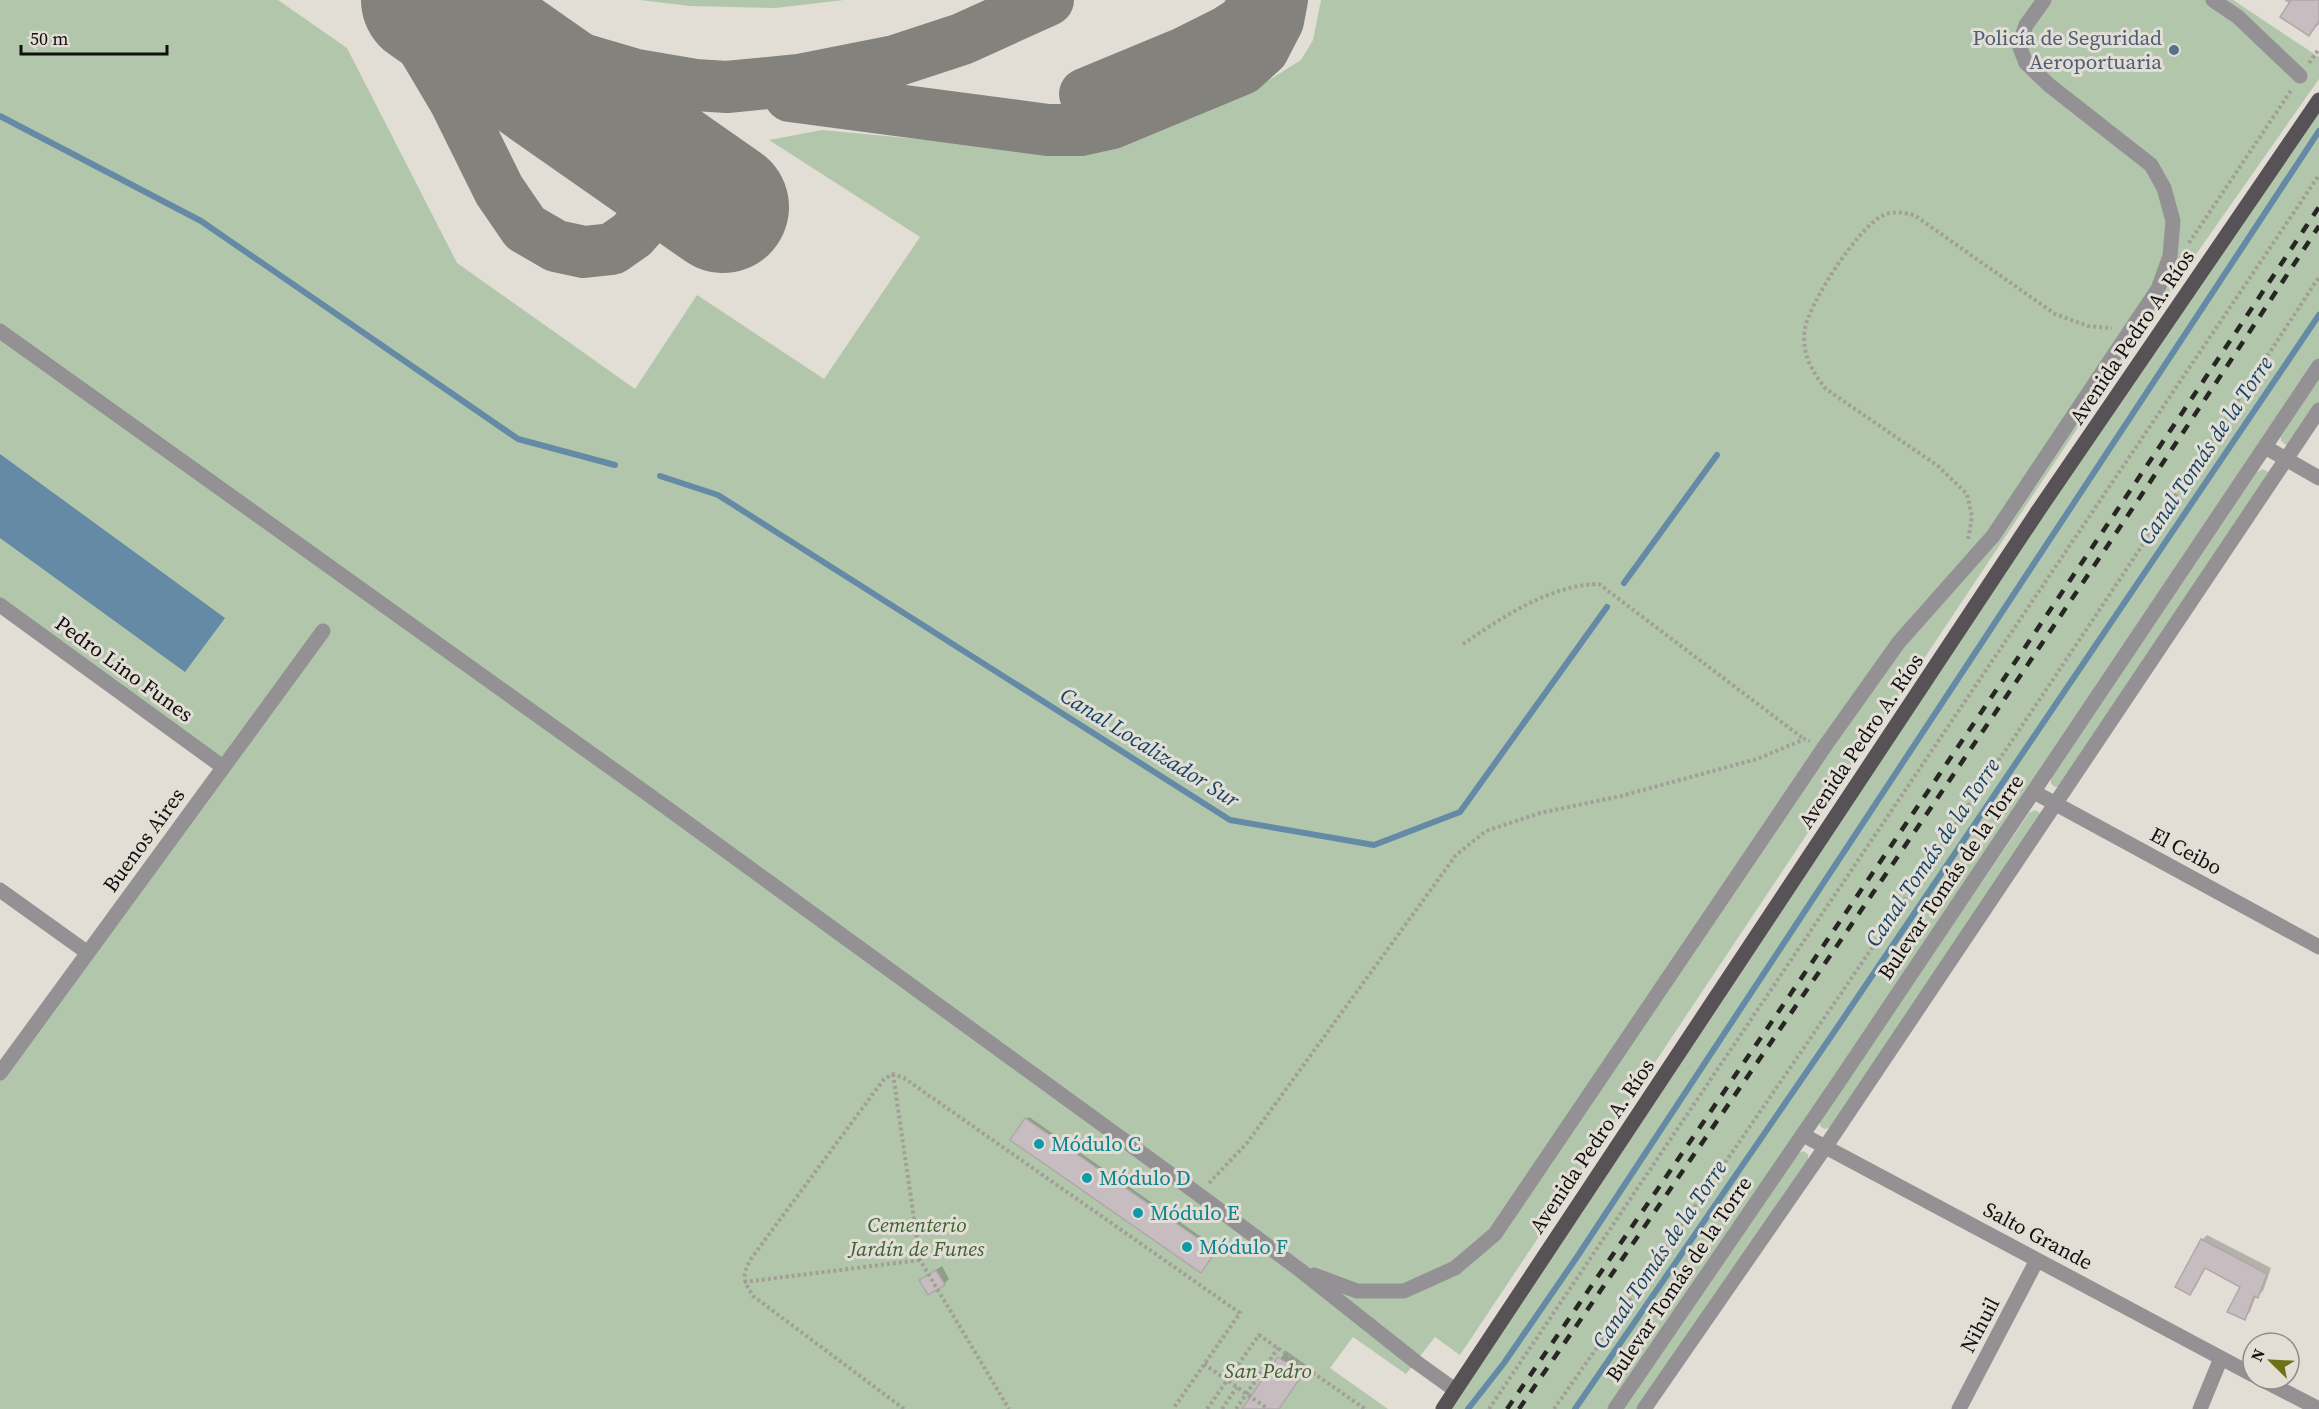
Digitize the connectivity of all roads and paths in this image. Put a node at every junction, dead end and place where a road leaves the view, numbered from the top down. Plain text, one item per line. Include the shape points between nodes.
1 (2044, 0) edge
2 (2213, 0) edge
3 (2319, 49) edge
4 (2300, 76) junction
5 (2319, 100) edge
6 (2319, 175) edge
7 (2184, 251) dead end
8 (2319, 277) edge
9 (2139, 319) junction
10 (0, 331) edge
11 (2319, 366) edge
12 (2319, 410) edge
13 (2265, 447) junction
14 (2286, 460) junction
15 (2319, 478) edge
16 (1967, 544) dead end
17 (0, 605) edge
18 (323, 631) dead end
19 (1463, 644) dead end
20 (1805, 739) junction
21 (1825, 746) junction
22 (223, 767) junction
23 (2034, 792) junction
24 (2055, 804) junction
25 (0, 890) edge
26 (2319, 947) edge
27 (88, 953) junction
28 (0, 1073) edge
29 (893, 1074) junction
30 (1803, 1135) junction
31 (1826, 1146) junction
32 (1198, 1194) junction
33 (920, 1260) junction
34 (2037, 1260) junction
35 (1300, 1270) junction
36 (744, 1282) junction
37 (1278, 1348) junction
38 (2221, 1358) junction
39 (1204, 1364) junction
40 (2241, 1369) edge
41 (1227, 1380) junction
42 (1237, 1387) junction
43 (1455, 1390) junction
44 (2284, 1391) edge
45 (1246, 1394) junction
46 (1355, 1402) junction
47 (904, 1409) edge
48 (1009, 1409) edge
49 (1173, 1409) edge
50 (1207, 1409) edge
51 (1222, 1409) edge
52 (1236, 1409) edge
53 (1268, 1409) edge
54 (1350, 1409) edge
55 (1365, 1409) edge
56 (1443, 1409) edge
57 (1489, 1409) edge
58 (1554, 1409) edge
59 (1615, 1409) edge
60 (1644, 1409) edge
61 (1959, 1409) edge
62 (2200, 1409) edge
63 (2319, 1409) edge

1 - 9 street via 2026,25 2019,45 2026,63 2151,165 2164,188 2173,221 2170,256 2158,289
2 - 4 street via 2238,17
3 - 4 path
4 - 7 path
5 - 43 main road, Avenida Pedro A. Ríos via 2038,511
6 - 57 path
8 - 58 path via 1871,948
9 - 16 path via 2114,328 2088,326 2055,314 1914,215 1897,212 1882,216 1863,231 1811,309 1805,351 1812,372 1826,388 1938,466 1967,494 1972,517
9 - 21 street via 1993,536 1899,642
10 - 32 street
11 - 13 street, Bulevar Tomás de la Torre
12 - 14 street, Bulevar Tomás de la Torre
13 - 14 street
13 - 23 street, Bulevar Tomás de la Torre
14 - 15 street
14 - 24 street, Bulevar Tomás de la Torre
17 - 22 street, Pedro Lino Funes
18 - 22 street, Buenos Aires
19 - 20 path via 1511,612 1578,584 1599,584
20 - 21 path
20 - 32 path via 1756,759 1621,796 1540,813 1486,831 1456,855 1247,1143
21 - 35 street via 1495,1234 1455,1268 1404,1291 1357,1291
22 - 27 street, Buenos Aires
23 - 24 street, El Ceibo
23 - 30 street, Bulevar Tomás de la Torre
24 - 26 street, El Ceibo
24 - 31 street, Bulevar Tomás de la Torre
25 - 27 street
27 - 28 street, Buenos Aires
29 - 33 path
29 - 36 path via 884,1079 750,1260
29 - 39 path via 1240,1313
30 - 31 street, Salto Grande
30 - 59 street, Bulevar Tomás de la Torre
31 - 34 street, Salto Grande
31 - 60 street, Bulevar Tomás de la Torre
32 - 35 street
33 - 36 path
33 - 48 path
34 - 38 street, Salto Grande
34 - 61 street, Nihuil
35 - 43 street
36 - 47 path via 753,1296
37 - 41 path via 1259,1335
37 - 45 path
37 - 46 path
38 - 40 street, Salto Grande
38 - 62 street
39 - 41 path
39 - 49 path
41 - 42 path
41 - 50 path
42 - 45 path
42 - 51 path
43 - 56 main road, Avenida Pedro A. Ríos
44 - 63 street
45 - 52 path
45 - 53 path
46 - 54 path
46 - 55 path

